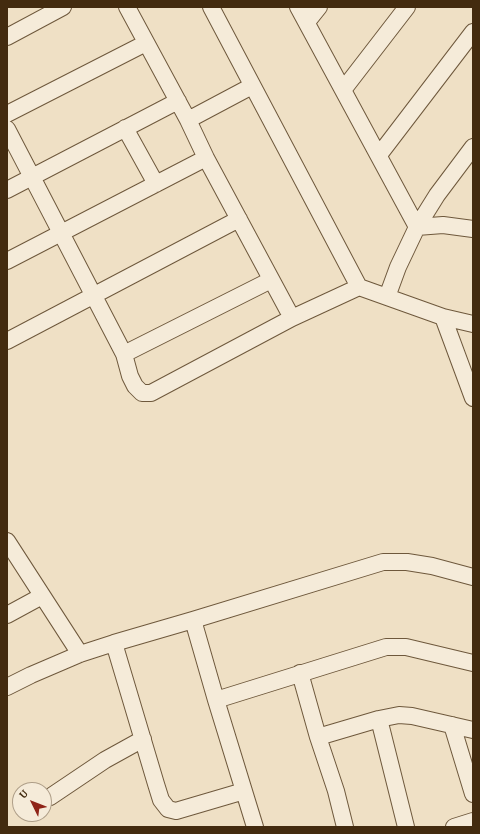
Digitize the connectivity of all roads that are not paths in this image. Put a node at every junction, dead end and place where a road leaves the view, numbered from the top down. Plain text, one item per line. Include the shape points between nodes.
1 (63, 7) edge
2 (127, 7) edge
3 (211, 7) edge
4 (298, 7) edge
5 (318, 7) edge
6 (407, 7) edge
7 (307, 22) junction
8 (473, 32) edge
9 (7, 37) edge
10 (146, 43) junction
11 (252, 86) junction
12 (343, 90) junction
13 (178, 101) junction
14 (7, 114) edge
15 (188, 120) junction
16 (125, 128) junction
17 (7, 129) edge
18 (473, 147) edge
19 (379, 155) junction
20 (206, 158) junction
21 (33, 177) junction
22 (156, 184) junction
23 (7, 190) edge
24 (239, 219) junction
25 (417, 227) junction
26 (473, 229) edge
27 (61, 233) junction
28 (7, 261) edge
29 (271, 280) junction
30 (359, 287) junction
31 (94, 295) junction
32 (387, 297) junction
33 (443, 317) junction
34 (292, 318) junction
35 (473, 324) edge
36 (7, 341) edge
37 (124, 354) junction
38 (472, 396) edge
39 (7, 541) edge
40 (473, 577) edge
41 (42, 596) junction
42 (7, 615) edge
43 (193, 620) junction
44 (114, 643) junction
45 (80, 654) junction
46 (473, 663) edge
47 (300, 673) junction
48 (7, 687) edge
49 (216, 700) junction
50 (379, 719) junction
51 (452, 724) junction
52 (473, 730) edge
53 (318, 737) junction
54 (143, 739) junction
55 (244, 791) junction
56 (473, 794) edge
57 (52, 796) edge
58 (473, 821) edge
59 (255, 827) edge
60 (345, 827) edge
61 (406, 827) edge
62 (454, 827) edge

1 - 9 street
2 - 10 street
3 - 11 street
4 - 7 street
5 - 7 street
6 - 12 street
7 - 12 street
8 - 19 street
10 - 13 street
10 - 14 street
11 - 15 street
11 - 30 street
12 - 19 street
13 - 15 street
13 - 16 street
15 - 20 street
16 - 21 street
16 - 22 street
17 - 21 street
18 - 25 street via 436,195
19 - 25 street
20 - 22 street
20 - 24 street
21 - 23 street
21 - 27 street
22 - 27 street
24 - 29 street
24 - 31 street
25 - 26 street via 443,225
25 - 32 street
27 - 28 street
27 - 31 street
29 - 34 street
29 - 37 street
30 - 32 street
30 - 34 street
31 - 36 street
31 - 37 street
32 - 33 street
33 - 35 street
33 - 38 street
34 - 37 street via 151,393 142,393 135,386
39 - 41 street
40 - 43 street via 432,566 383,562
41 - 42 street
41 - 45 street
43 - 44 street
43 - 49 street
44 - 45 street
44 - 54 street
45 - 48 street
46 - 47 street via 406,647 386,647
47 - 49 street
47 - 53 street
49 - 55 street
50 - 51 street via 400,715
50 - 53 street
50 - 61 street
51 - 52 street
51 - 56 street
53 - 60 street
54 - 55 street via 161,800 168,809 176,811
54 - 57 street via 105,760
55 - 59 street
58 - 62 street

